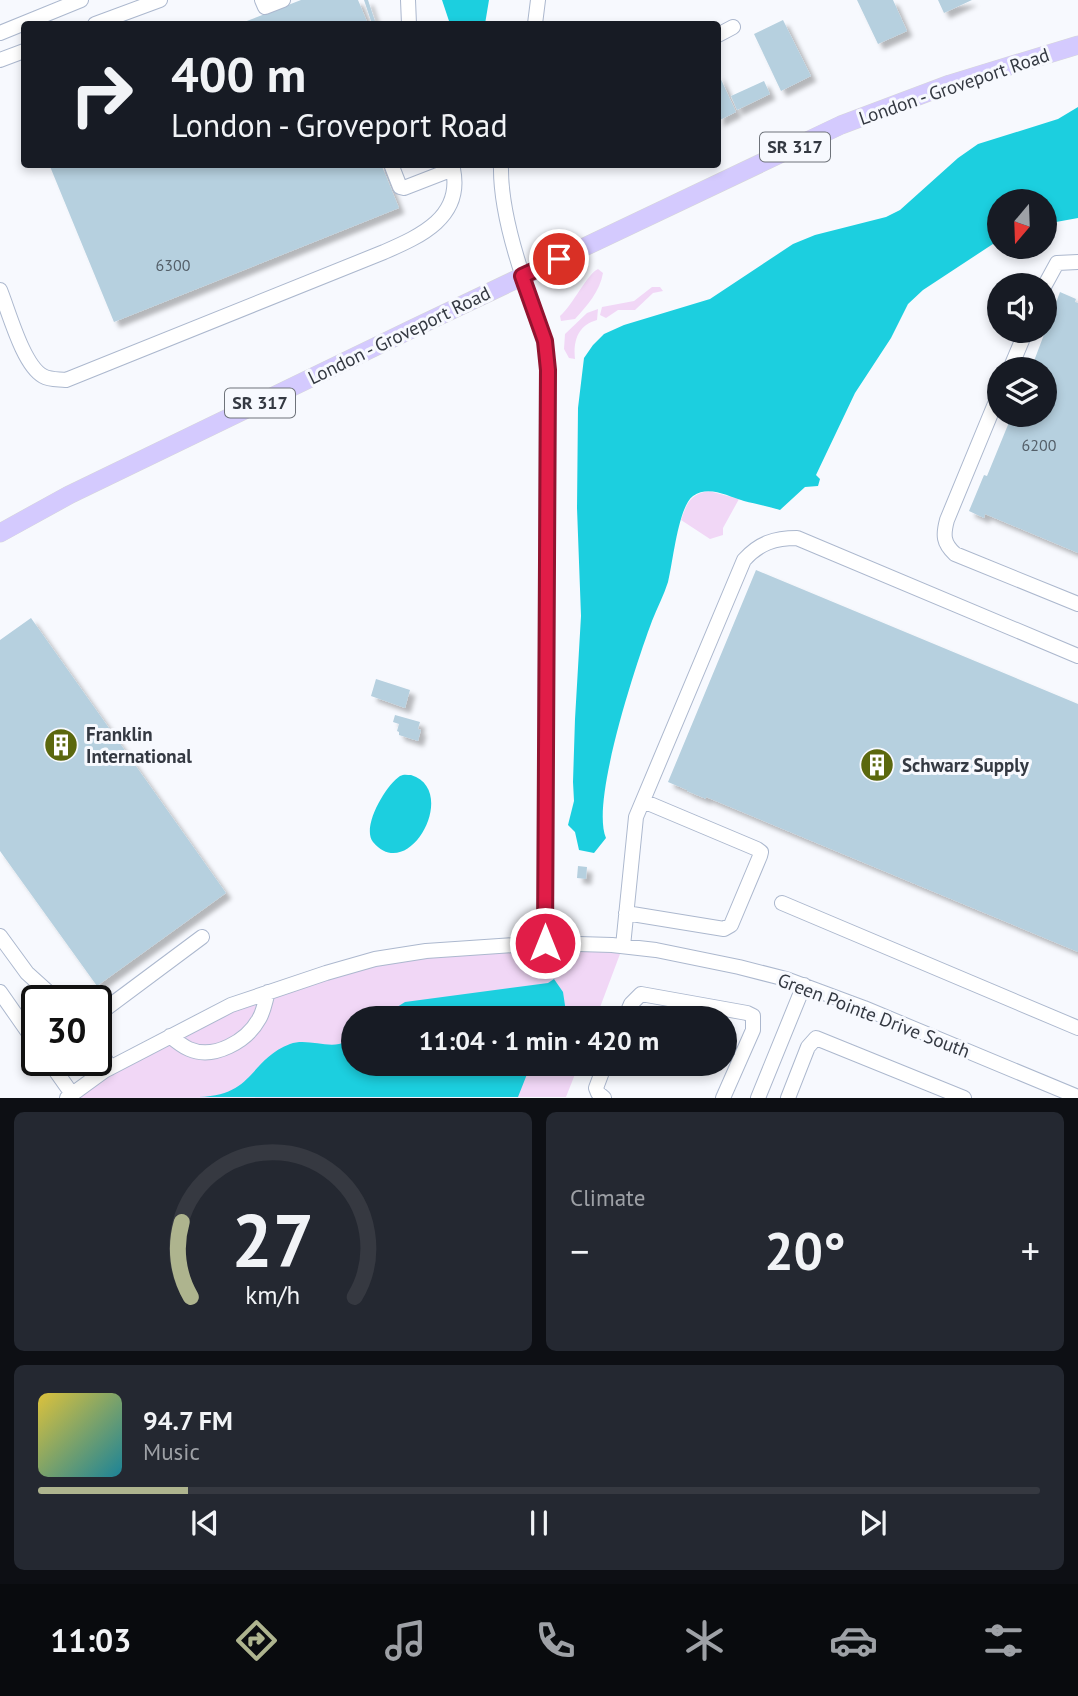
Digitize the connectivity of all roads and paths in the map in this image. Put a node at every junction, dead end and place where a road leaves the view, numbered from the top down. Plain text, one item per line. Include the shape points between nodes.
1 (81, 0) edge
2 (160, 0) edge
3 (262, 0) edge
4 (283, 0) edge
5 (408, 0) edge
6 (538, 0) edge
7 (32, 21) edge
8 (103, 21) edge
9 (410, 21) edge
10 (535, 21) edge
11 (21, 25) edge
12 (733, 27) dead end
13 (0, 33) edge
14 (721, 33) edge
15 (1078, 45) edge
16 (21, 52) edge
17 (0, 60) edge
18 (393, 168) edge
19 (451, 168) edge
20 (453, 168) edge
21 (501, 168) edge
22 (1078, 262) edge
23 (1052, 273) edge
24 (522, 276) junction
25 (0, 290) edge
26 (987, 423) edge
27 (0, 533) edge
28 (1078, 604) edge
29 (1078, 656) edge
30 (643, 801) junction
31 (782, 903) dead end
32 (626, 914) junction
33 (0, 936) edge
34 (202, 937) dead end
35 (545, 943) junction
36 (623, 946) junction
37 (40, 985) edge
38 (804, 985) junction
39 (0, 992) edge
40 (268, 992) junction
41 (112, 1004) edge
42 (630, 1006) edge
43 (708, 1006) edge
44 (737, 1011) edge
45 (21, 1022) edge
46 (1078, 1028) edge
47 (170, 1036) junction
48 (737, 1066) edge
49 (112, 1067) edge
50 (58, 1076) edge
51 (99, 1076) edge
52 (600, 1076) edge
53 (732, 1076) edge
54 (70, 1096) edge
55 (604, 1097) edge
56 (723, 1097) edge
57 (758, 1097) edge
58 (788, 1097) edge
59 (964, 1097) edge
60 (1078, 1097) edge

1 - 7 street
2 - 8 street
3 - 4 street via 265,7
5 - 9 street
6 - 10 street
11 - 13 street
12 - 14 street
15 - 24 main road, London - Groveport Road / SR 317 via 950,84 841,125
16 - 17 street
18 - 19 street via 404,188
20 - 25 street via 456,183 450,205 425,233 66,380 34,369
21 - 24 street via 505,206
22 - 23 street via 1057,263
24 - 27 main road, London - Groveport Road / SR 317 via 69,495
24 - 35 street via 548,362
26 - 28 street via 947,520 943,534 947,546 955,554
29 - 30 street via 797,538 771,541 744,560
30 - 32 street via 634,827
30 - 32 street via 761,852 731,925 724,929
31 - 46 street
32 - 36 street
33 - 37 street
34 - 41 street
35 - 36 street, Green Pointe Drive South
35 - 40 street, Green Pointe Drive South via 388,957
36 - 38 street, Green Pointe Drive South via 702,959
38 - 57 street
38 - 60 street, Green Pointe Drive South
39 - 45 street
40 - 47 street, Green Pointe Drive South
40 - 47 street via 258,1021 245,1037 229,1046 201,1052
42 - 43 street via 640,994
44 - 48 street via 753,1016 753,1030
47 - 49 street, Green Pointe Drive South
50 - 54 street
51 - 54 street, Green Pointe Drive South
52 - 55 street via 596,1088
53 - 56 street
58 - 59 street via 816,1038

